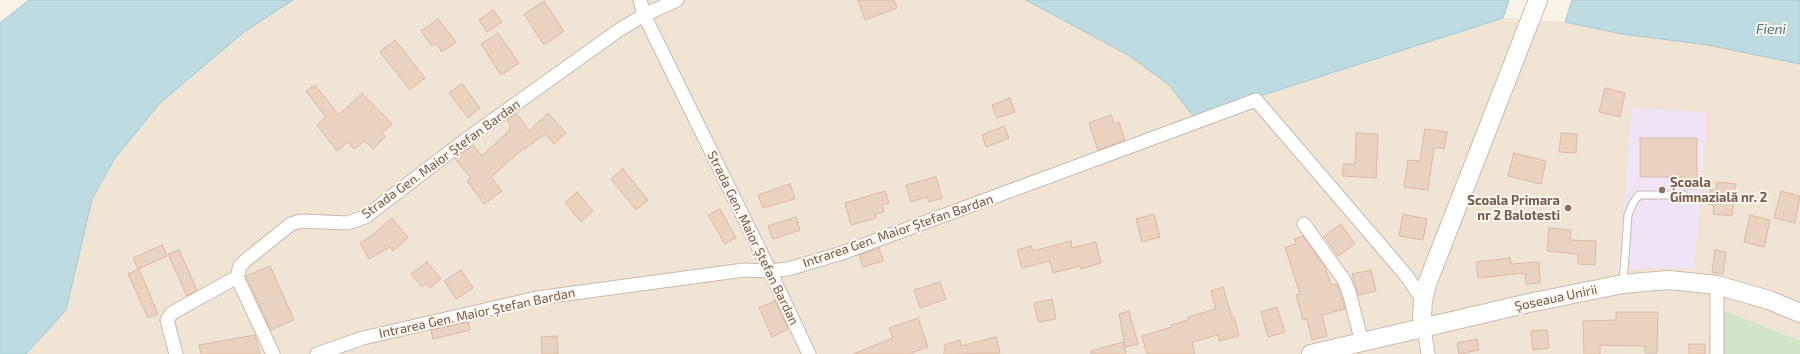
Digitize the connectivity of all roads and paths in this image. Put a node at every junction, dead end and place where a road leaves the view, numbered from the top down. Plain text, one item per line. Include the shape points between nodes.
1 (640, 0) edge
2 (676, 0) edge
3 (1538, 0) edge
4 (644, 15) junction
5 (1684, 195) dead end
6 (1304, 224) dead end
7 (770, 271) junction
8 (237, 277) junction
9 (1623, 284) junction
10 (1716, 285) junction
11 (1423, 300) junction
12 (1800, 313) edge
13 (1424, 328) junction
14 (1362, 343) junction
15 (176, 354) edge
16 (272, 354) edge
17 (317, 354) edge
18 (809, 354) edge
19 (1311, 354) edge
20 (1428, 354) edge
21 (1717, 354) edge

1 - 4 street
2 - 4 street, Strada Gen. Maior Ștefan Bardan
3 - 11 main road
4 - 7 street, Strada Gen. Maior Ștefan Bardan
4 - 8 street, Strada Gen. Maior Ștefan Bardan via 619,30 468,138 365,217 347,222 301,221 291,224 246,260 240,266
5 - 9 lane via 1639,195 1633,202 1628,215
6 - 14 street via 1344,280
7 - 11 street, Intrarea Gen. Maior Ștefan Bardan via 788,269 842,253 1256,100 1405,274
7 - 17 street, Intrarea Gen. Maior Ștefan Bardan via 744,270 537,298 363,338
7 - 18 street, Strada Gen. Maior Ștefan Bardan
8 - 15 street via 172,314 166,320
8 - 16 street
9 - 10 main road, Șoseaua Unirii via 1669,280
9 - 13 main road, Șoseaua Unirii
10 - 12 main road, Șoseaua Unirii via 1762,298
10 - 21 street
11 - 13 main road
13 - 14 main road, Șoseaua Unirii
13 - 20 street
14 - 19 main road, Șoseaua Unirii

